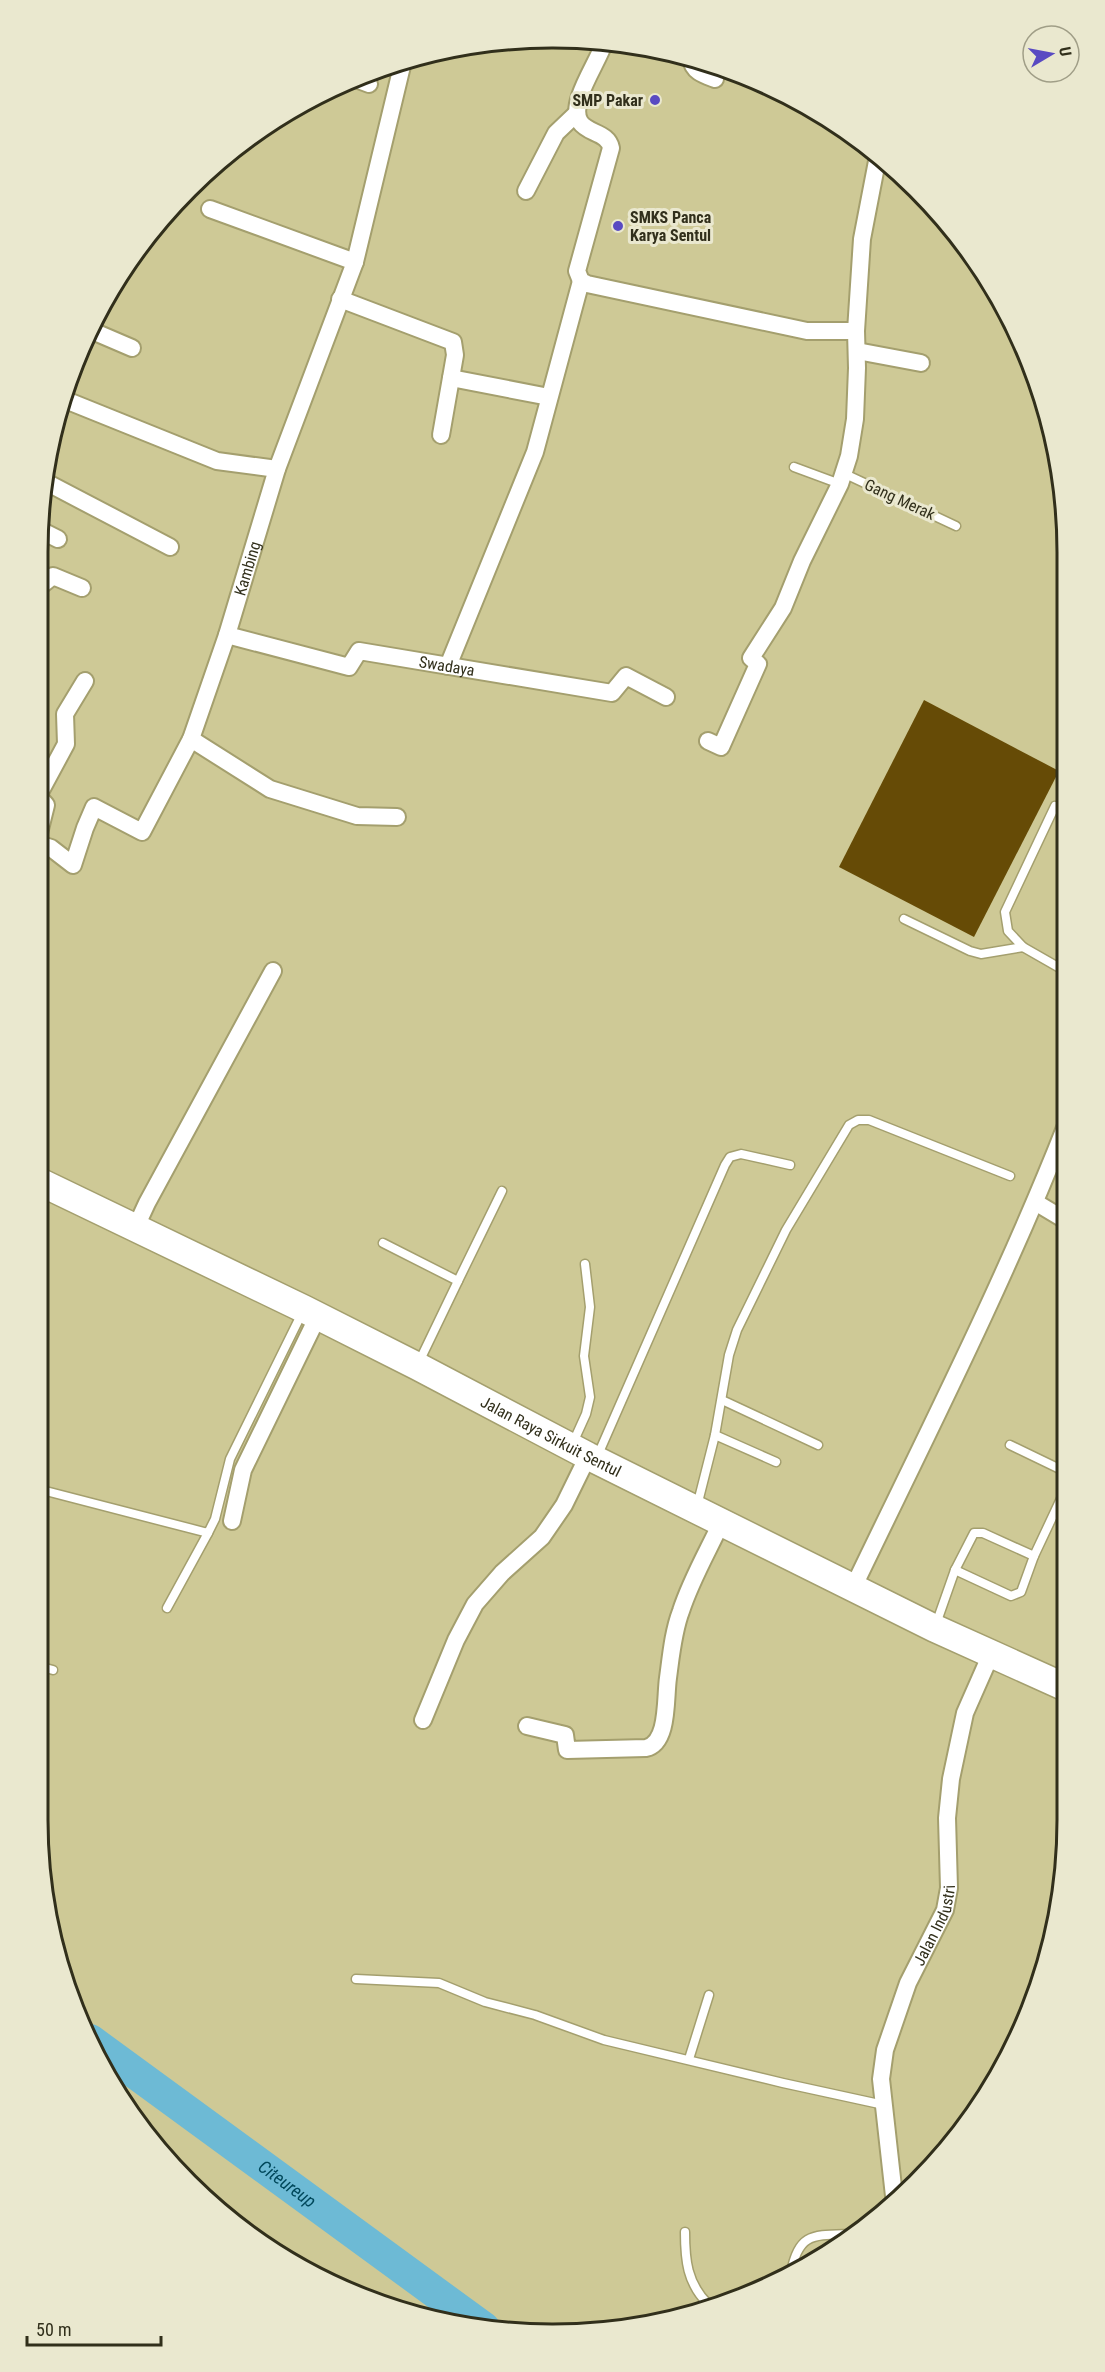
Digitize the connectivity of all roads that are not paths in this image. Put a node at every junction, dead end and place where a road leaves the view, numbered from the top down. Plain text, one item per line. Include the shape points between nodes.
1 (602, 51) edge
2 (695, 69) edge
3 (401, 72) edge
4 (715, 79) dead end
5 (577, 113) junction
6 (876, 166) edge
7 (526, 191) dead end
8 (210, 209) dead end
9 (355, 262) junction
10 (581, 281) junction
11 (340, 299) junction
12 (856, 331) junction
13 (98, 333) edge
14 (132, 348) dead end
15 (857, 351) junction
16 (921, 363) dead end
17 (451, 378) junction
18 (549, 397) junction
19 (71, 402) edge
20 (441, 435) dead end
21 (794, 467) dead end
22 (277, 469) junction
23 (842, 479) junction
24 (52, 485) edge
25 (956, 526) dead end
26 (49, 534) edge
27 (58, 539) dead end
28 (170, 547) dead end
29 (48, 579) edge
30 (82, 588) dead end
31 (227, 635) junction
32 (448, 666) junction
33 (85, 681) dead end
34 (666, 697) dead end
35 (191, 739) junction
36 (708, 741) dead end
37 (48, 777) edge
38 (1055, 806) dead end
39 (397, 817) dead end
40 (48, 847) edge
41 (904, 919) dead end
42 (1023, 947) junction
43 (1057, 966) edge
44 (273, 971) dead end
45 (1057, 1148) edge
46 (790, 1165) dead end
47 (1010, 1176) dead end
48 (48, 1186) edge
49 (502, 1191) dead end
50 (1035, 1202) junction
51 (1057, 1215) edge
52 (135, 1229) junction
53 (383, 1243) dead end
54 (585, 1264) dead end
55 (458, 1281) junction
56 (311, 1313) junction
57 (417, 1366) junction
58 (722, 1400) junction
59 (715, 1435) junction
60 (818, 1445) dead end
61 (1010, 1445) dead end
62 (585, 1455) junction
63 (776, 1462) dead end
64 (1057, 1468) edge
65 (48, 1492) edge
66 (1057, 1507) edge
67 (696, 1510) junction
68 (232, 1521) dead end
69 (721, 1523) junction
70 (208, 1533) junction
71 (1034, 1556) junction
72 (955, 1570) junction
73 (853, 1588) junction
74 (167, 1608) dead end
75 (934, 1628) junction
76 (991, 1654) junction
77 (48, 1669) edge
78 (53, 1670) dead end
79 (1057, 1684) edge
80 (423, 1720) dead end
81 (527, 1726) dead end
82 (356, 1979) dead end
83 (709, 1995) dead end
84 (689, 2059) junction
85 (884, 2105) junction
86 (893, 2191) edge
87 (685, 2232) dead end
88 (840, 2234) edge
89 (793, 2263) edge
90 (705, 2300) edge

1 - 5 street via 579,95
2 - 4 street
3 - 9 street, Kambing
5 - 7 street via 556,133
5 - 10 street via 581,124 606,138 611,148 577,271
6 - 12 street via 862,238
8 - 9 street
9 - 11 street, Kambing
10 - 12 street via 807,331
10 - 18 street
11 - 17 street via 450,340 455,345
11 - 22 street, Kambing
12 - 15 street
13 - 14 street
15 - 16 street
15 - 23 street via 855,419
17 - 18 street
17 - 20 street
18 - 32 street via 535,452
19 - 22 street via 217,462
21 - 23 lane, Gang Merak
22 - 31 street, Kambing
23 - 25 lane, Gang Merak
23 - 36 street via 783,608 751,658 758,664 721,747
24 - 28 street
26 - 27 street
29 - 30 street via 52,576
31 - 32 street, Swadaya via 349,667 359,651
31 - 35 street, Kambing
32 - 34 street, Swadaya via 612,693 626,676
33 - 37 street via 65,714 66,744
35 - 39 street via 270,789 357,816
35 - 40 street, Kambing via 142,831 94,807 73,865
38 - 42 lane via 1005,912 1008,931
41 - 42 lane via 976,953
42 - 43 lane
44 - 52 street
45 - 50 street
46 - 62 lane via 741,1154 730,1157
47 - 58 lane via 875,1122 854,1121 786,1230 741,1321 729,1355
48 - 52 main road, Jalan Raya Sirkuit Sentul
49 - 55 lane
50 - 51 street
50 - 73 street
52 - 56 main road, Jalan Raya Sirkuit Sentul
53 - 55 lane
54 - 62 lane via 590,1307 584,1356 590,1397
55 - 57 lane
56 - 57 main road, Jalan Raya Sirkuit Sentul
56 - 68 street via 243,1470
56 - 70 lane via 230,1459
57 - 62 main road, Jalan Raya Sirkuit Sentul
58 - 59 lane
58 - 60 lane
59 - 63 lane
59 - 67 lane
61 - 64 lane
62 - 67 main road, Jalan Raya Sirkuit Sentul
62 - 80 street via 564,1504 542,1538 502,1573 475,1604
65 - 70 lane
66 - 71 lane
67 - 69 main road, Jalan Raya Sirkuit Sentul
69 - 73 main road, Jalan Raya Sirkuit Sentul
69 - 81 street via 678,1619 663,1731 657,1743 646,1748 567,1750 565,1736
70 - 74 lane
71 - 72 lane via 977,1532
71 - 72 lane via 1022,1592 1014,1596
72 - 75 lane
73 - 75 main road, Jalan Raya Sirkuit Sentul
75 - 76 main road, Jalan Raya Sirkuit Sentul
76 - 79 main road, Jalan Raya Sirkuit Sentul
76 - 85 street, Jalan Industri via 965,1713 951,1779 945,1910 908,1983 886,2041 881,2079
77 - 78 lane
82 - 84 lane via 439,1983 604,2040
83 - 84 lane
84 - 85 lane
85 - 86 street, Jalan Industri
87 - 90 lane via 685,2259 695,2289
88 - 89 lane via 820,2235 803,2242

